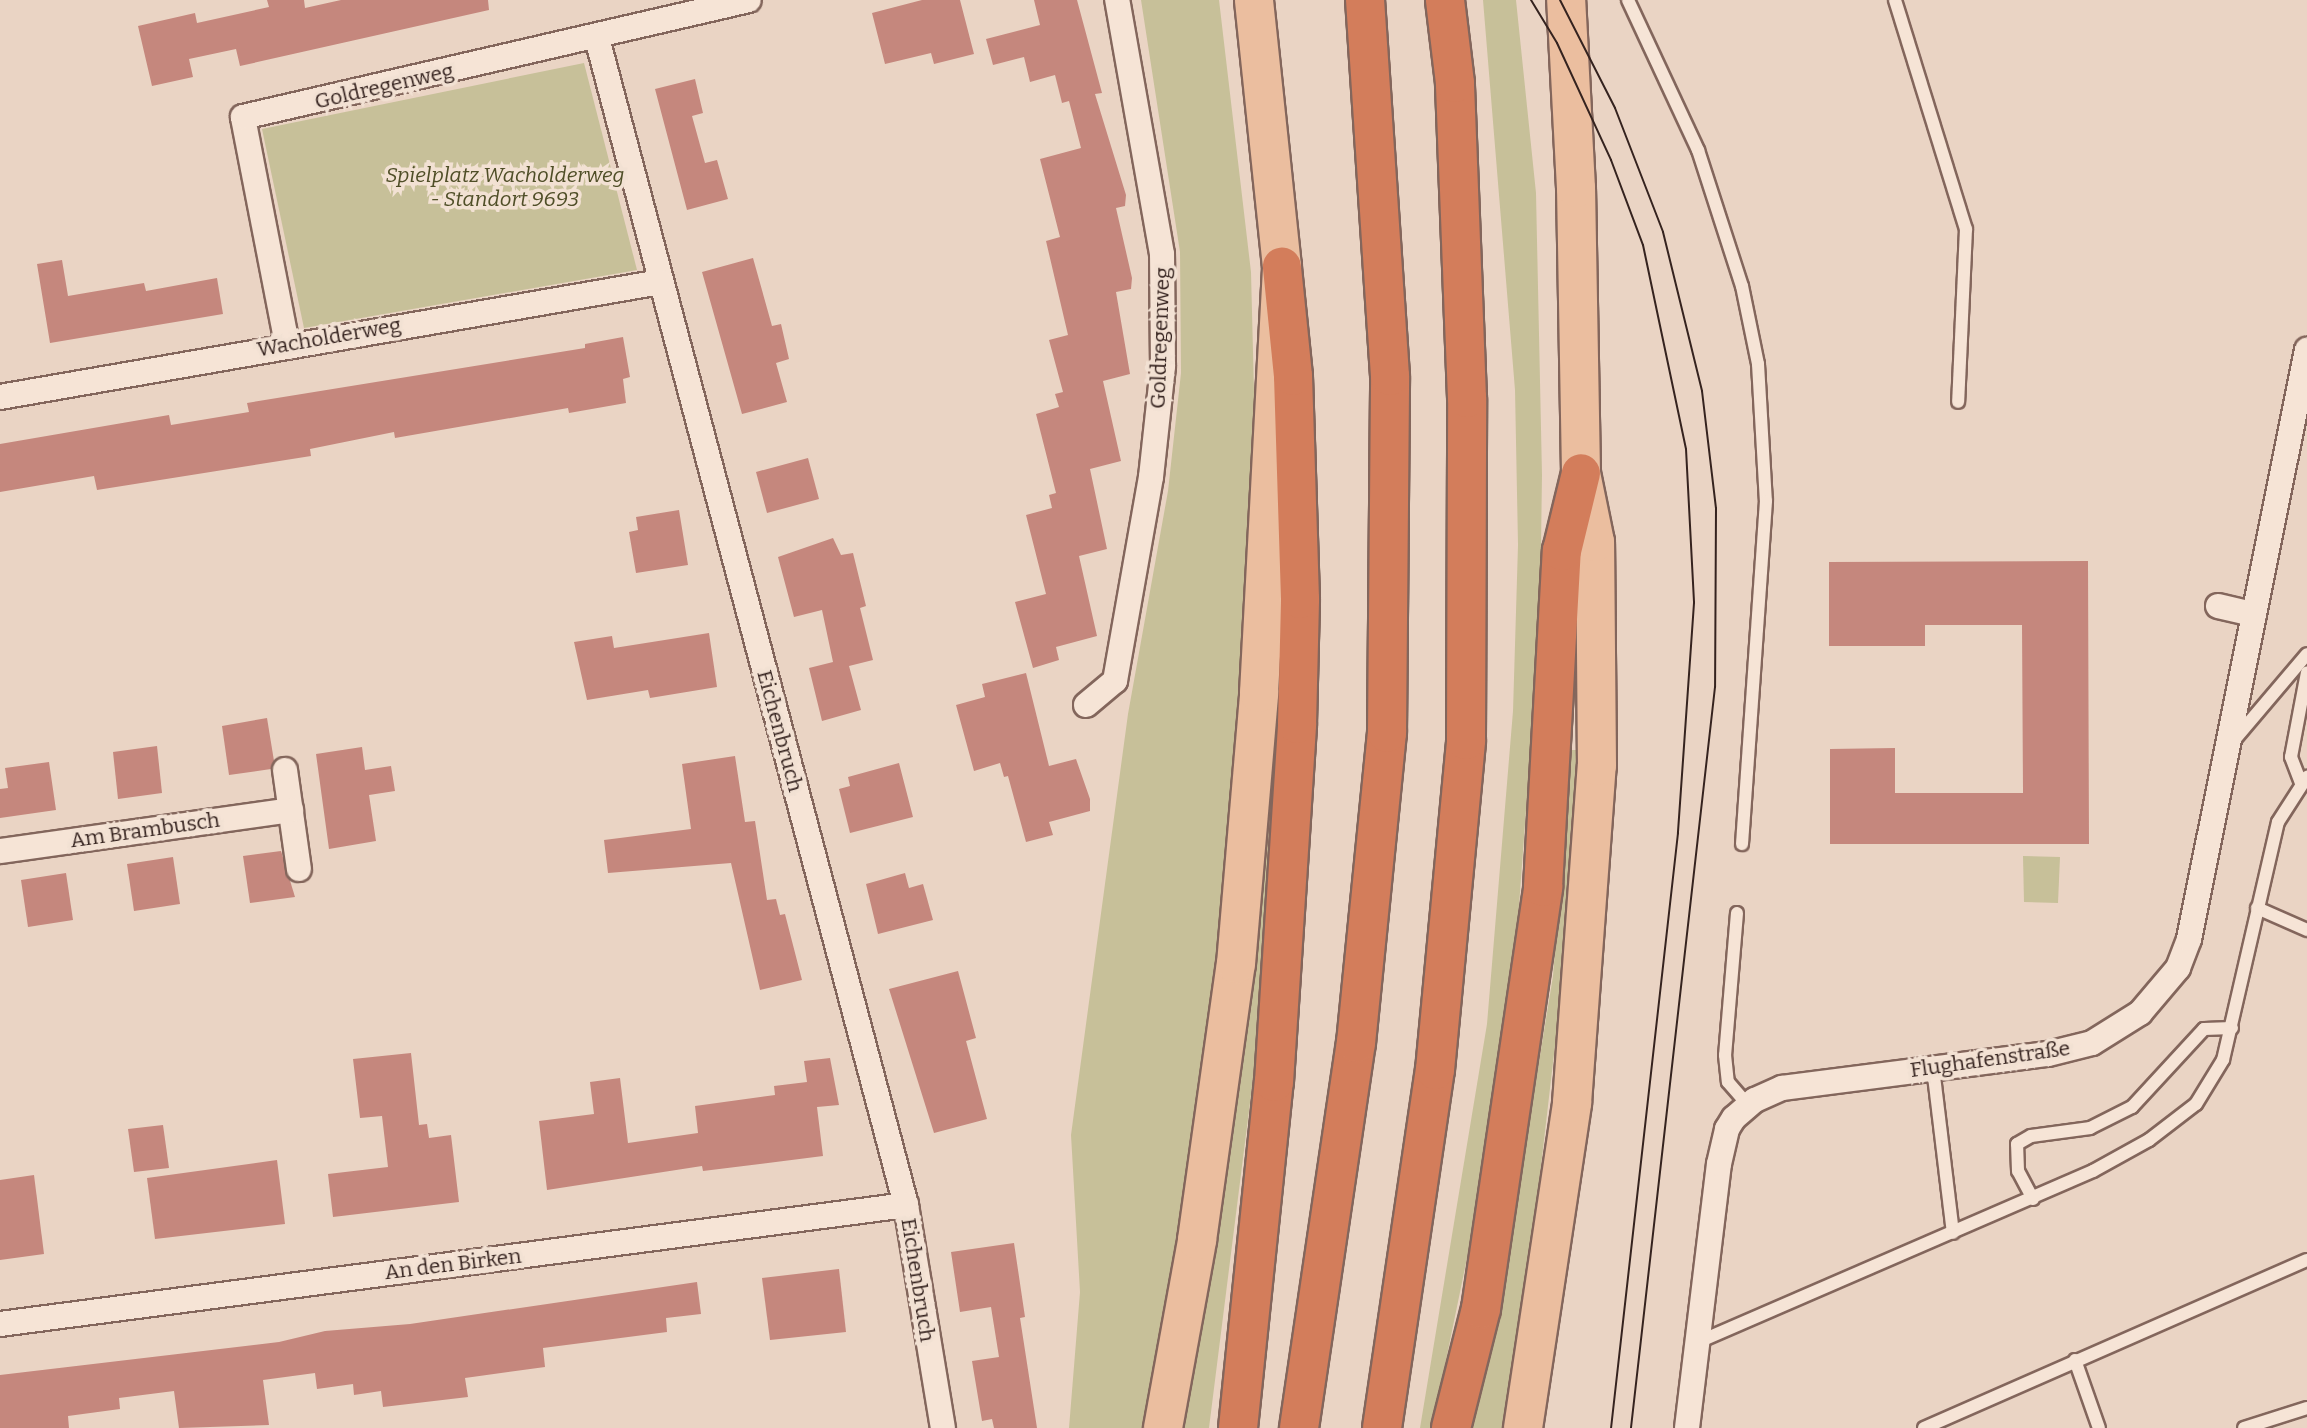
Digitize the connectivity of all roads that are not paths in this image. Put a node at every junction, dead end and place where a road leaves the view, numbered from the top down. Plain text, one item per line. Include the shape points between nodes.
1 (749, 0) edge
2 (1117, 0) edge
3 (1254, 0) edge
4 (1365, 0) edge
5 (1446, 0) edge
6 (1566, 0) edge
7 (1628, 0) edge
8 (1895, 0) edge
9 (597, 38) junction
10 (1282, 267) junction
11 (660, 282) junction
12 (287, 344) junction
13 (2307, 350) edge
14 (0, 397) edge
15 (1958, 402) dead end
16 (1581, 473) junction
17 (2218, 606) dead end
18 (2254, 614) junction
19 (2307, 654) edge
20 (2307, 672) edge
21 (1086, 705) dead end
22 (2228, 747) junction
23 (285, 771) dead end
24 (2304, 780) edge
25 (291, 810) junction
26 (1742, 845) dead end
27 (0, 851) edge
28 (299, 869) dead end
29 (2256, 908) junction
30 (1737, 913) dead end
31 (2307, 930) edge
32 (2232, 1028) junction
33 (1933, 1068) junction
34 (1748, 1105) junction
35 (2033, 1199) junction
36 (906, 1205) junction
37 (1953, 1233) junction
38 (2307, 1260) edge
39 (0, 1324) edge
40 (1698, 1342) junction
41 (2075, 1360) junction
42 (2307, 1408) edge
43 (943, 1428) edge
44 (1163, 1428) edge
45 (1238, 1428) edge
46 (1299, 1428) edge
47 (1382, 1428) edge
48 (1451, 1428) edge
49 (1523, 1428) edge
50 (1687, 1428) edge
51 (1924, 1428) edge
52 (2099, 1428) edge
53 (2244, 1428) edge

1 - 9 street, Goldregenweg
2 - 21 street, Goldregenweg via 1163,254 1163,366 1151,477 1115,681
3 - 10 main road
4 - 46 highway via 1390,376 1387,733 1356,1043
5 - 47 highway via 1455,83 1467,398 1466,740 1435,1070
6 - 16 main road via 1576,188
7 - 26 lane via 1702,162 1742,286 1758,364 1766,501
8 - 15 lane via 1966,229
9 - 11 street, Eichenbruch
9 - 12 street, Goldregenweg via 243,117
10 - 44 main road via 1259,693 1236,964 1197,1240
10 - 45 highway via 1293,376 1300,599 1297,724 1274,1082
11 - 12 street, Wacholderweg
11 - 36 street, Eichenbruch
12 - 14 street, Wacholderweg
13 - 18 street, Flughafenstraße
16 - 48 highway via 1562,551 1543,887 1481,1309
16 - 49 main road via 1595,542 1597,766 1572,1104
17 - 18 street
18 - 22 street, Flughafenstraße
19 - 22 lane
20 - 24 lane via 2291,757
22 - 33 street, Flughafenstraße via 2189,939 2161,993 2115,1031 2092,1043 2048,1054
23 - 25 street
24 - 29 lane via 2278,822
25 - 27 street, Am Brambusch
25 - 28 street
29 - 31 lane
29 - 32 lane
30 - 34 lane via 1725,1055 1728,1082
32 - 35 lane via 2223,1060 2196,1104 2149,1140
32 - 35 lane via 2204,1029 2132,1107 2090,1128 2031,1136 2017,1144 2018,1171
33 - 34 street, Flughafenstraße via 1782,1088
33 - 37 lane
34 - 40 street, Flughafenstraße via 1727,1129 1722,1144
35 - 37 lane
36 - 39 street, An den Birken
36 - 43 street, Eichenbruch
37 - 40 lane
38 - 41 lane
40 - 50 street, Flughafenstraße
41 - 51 lane
41 - 52 lane
42 - 53 lane

